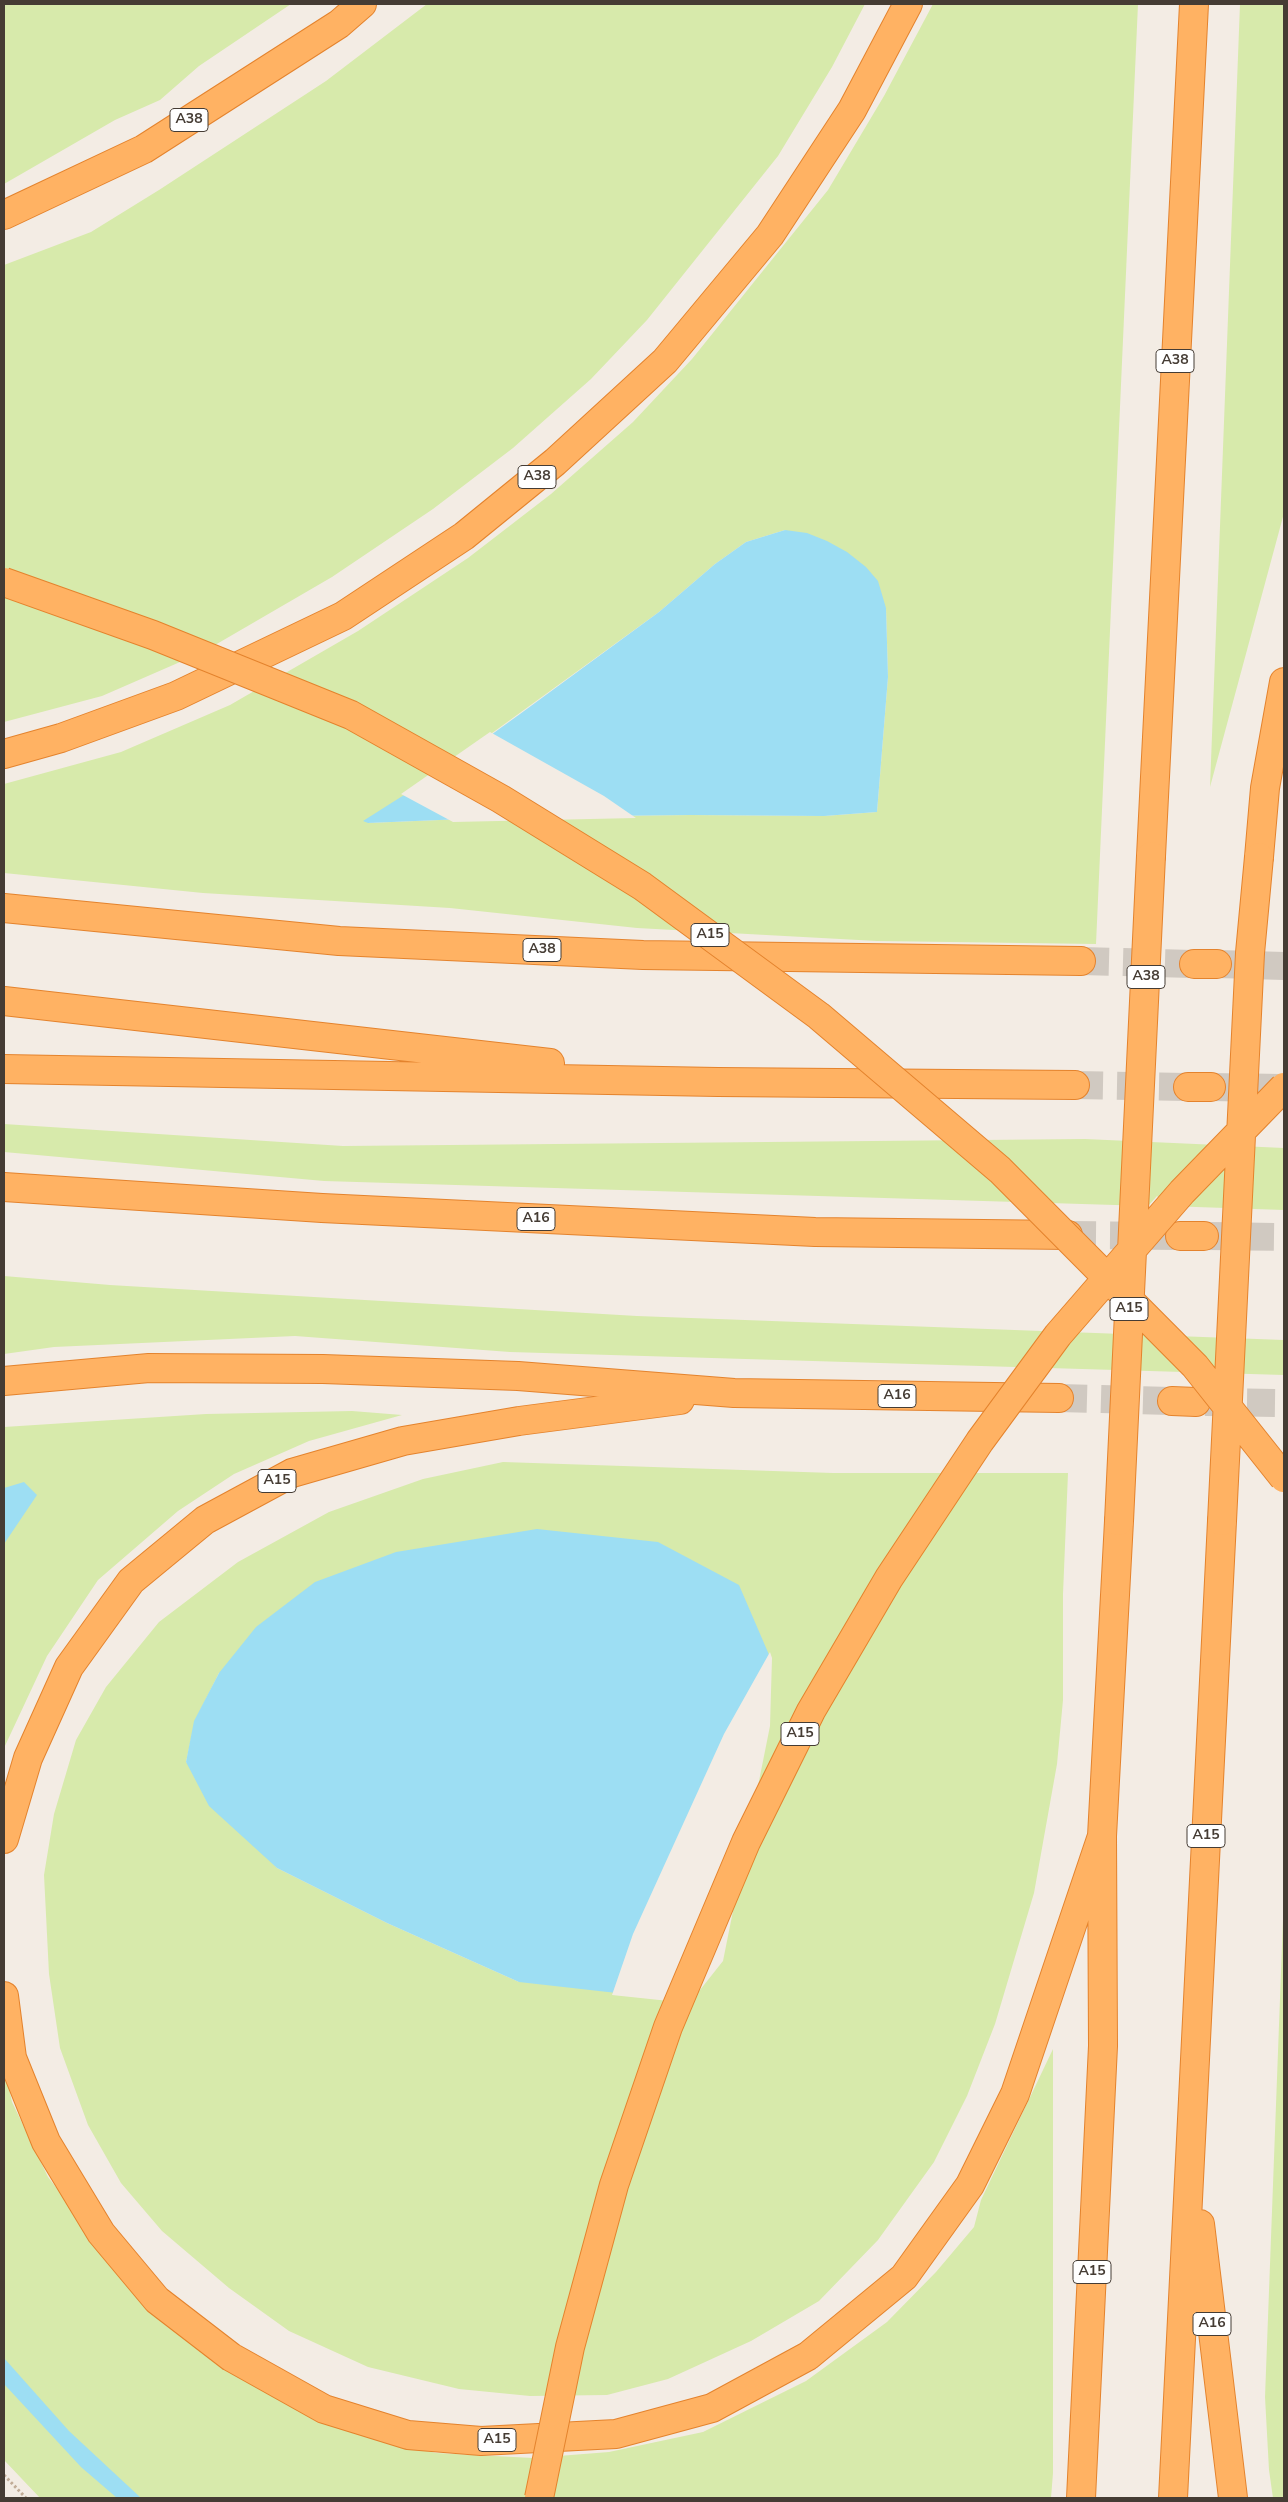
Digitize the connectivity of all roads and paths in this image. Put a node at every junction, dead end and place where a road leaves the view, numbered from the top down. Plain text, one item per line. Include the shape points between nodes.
1 (362, 4) edge
2 (908, 4) edge
3 (1194, 4) edge
4 (4, 215) edge
5 (4, 582) edge
6 (1284, 682) edge
7 (4, 754) edge
8 (4, 908) edge
9 (1081, 962) tunnel mouth
10 (4, 1001) edge
11 (4, 1068) edge
12 (718, 1082) junction
13 (1075, 1085) tunnel mouth
14 (1284, 1087) edge
15 (1140, 1098) joint
16 (4, 1187) edge
17 (1068, 1235) tunnel mouth
18 (4, 1381) edge
19 (734, 1393) junction
20 (1059, 1398) tunnel mouth
21 (1284, 1478) edge
22 (1102, 1836) junction
23 (4, 1839) edge
24 (4, 1996) edge
25 (1190, 2151) junction
26 (4, 2475) edge
27 (26, 2498) edge
28 (539, 2498) edge
29 (1081, 2498) edge
30 (1174, 2498) edge
31 (1233, 2498) edge

1 - 4 highway, A38 via 339,24 144,149
2 - 7 highway, A38 via 852,110 770,236 665,361 555,462 464,536 343,616 176,696 61,738
3 - 15 highway, A38, bridge
5 - 21 highway, A15, bridge via 153,635 351,715 501,799 642,886 819,1016 1000,1170 1195,1366
6 - 25 highway, A15, bridge via 1265,788 1250,953
8 - 9 highway, A38 via 359,942 643,955
10 - 12 highway
11 - 12 highway
12 - 13 highway
14 - 28 highway, A15, bridge via 1182,1192 1058,1335 980,1440 889,1578 811,1711 738,1860 668,2027 623,2158 570,2347
15 - 22 highway, A15, bridge
16 - 17 highway, A16 via 322,1208 814,1232
18 - 19 highway, A16 via 148,1368 322,1369 518,1376
19 - 20 highway, A16
19 - 23 highway, A15 via 518,1421 403,1441 292,1473 205,1520 131,1581 68,1667 28,1758
22 - 24 highway, A15 via 1015,2094 970,2185 904,2278 808,2356 712,2408 616,2434 481,2441 408,2435 324,2409 231,2357 157,2300 100,2234 46,2142 12,2058
22 - 29 highway, A15 via 1103,2046
25 - 30 highway, A15
25 - 31 highway, A16
26 - 27 path

